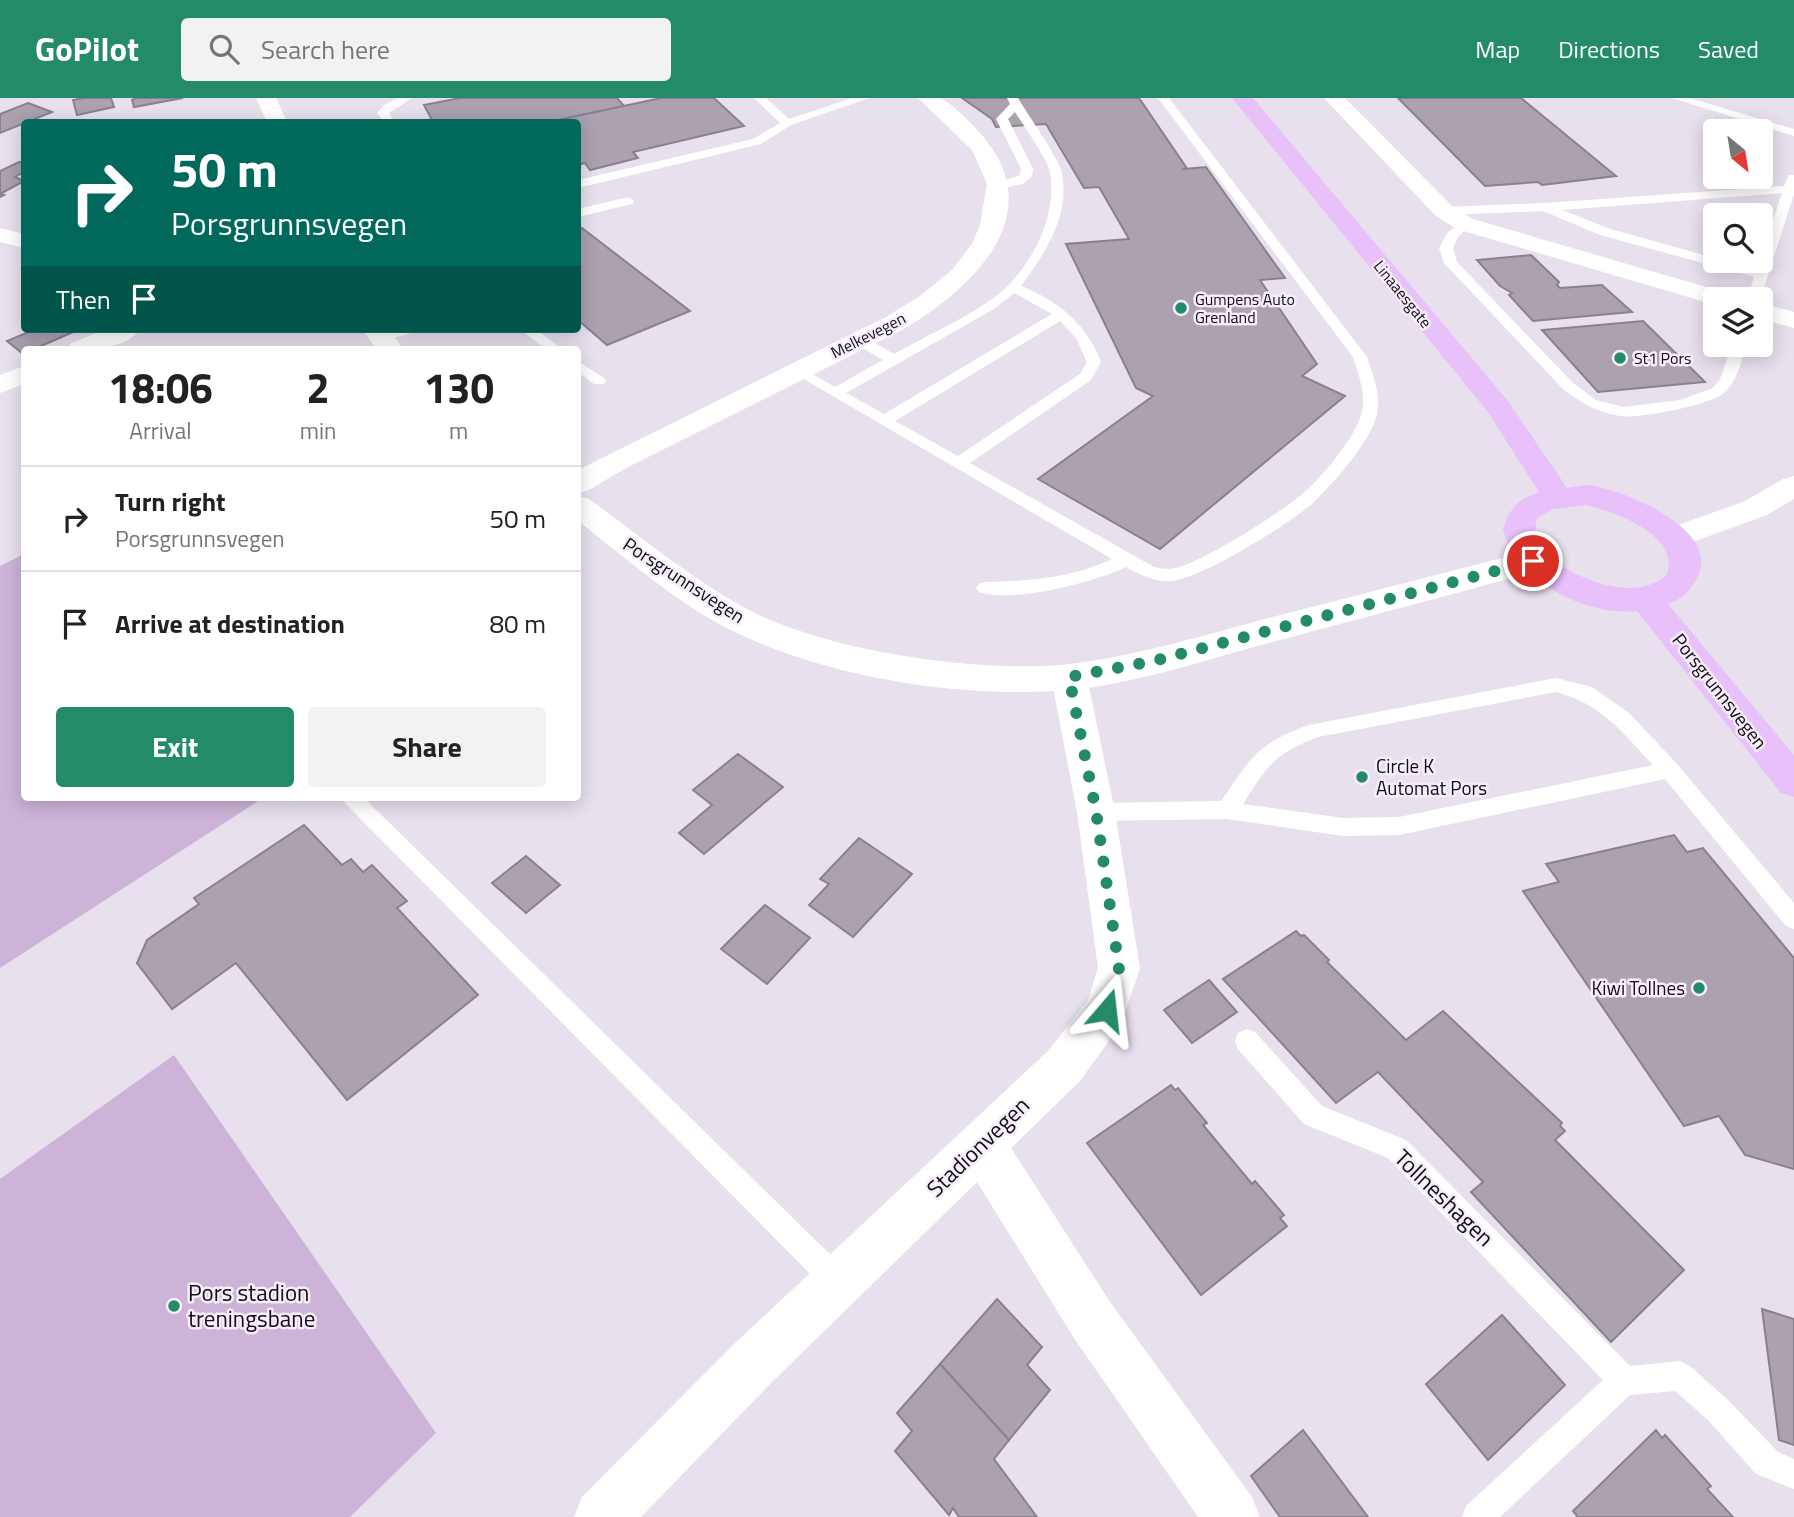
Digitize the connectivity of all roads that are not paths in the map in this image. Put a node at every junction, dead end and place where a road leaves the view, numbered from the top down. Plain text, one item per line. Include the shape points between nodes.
1 (266, 98) edge
2 (407, 98) edge
3 (759, 98) edge
4 (928, 98) edge
5 (1163, 98) edge
6 (1242, 98) edge
7 (1334, 98) edge
8 (1677, 98) edge
9 (855, 99) edge
10 (1013, 102) edge
11 (276, 119) edge
12 (387, 119) edge
13 (787, 123) junction
14 (1794, 133) edge
15 (1792, 182) edge
16 (581, 183) edge
17 (998, 185) junction
18 (628, 201) dead end
19 (1545, 207) junction
20 (1444, 211) junction
21 (581, 212) edge
22 (1465, 223) junction
23 (0, 235) edge
24 (21, 240) edge
25 (1762, 275) junction
26 (1758, 287) edge
27 (1013, 288) junction
28 (1703, 294) edge
29 (1773, 314) edge
30 (1060, 315) junction
31 (1794, 320) edge
32 (118, 333) edge
33 (399, 333) edge
34 (533, 333) edge
35 (382, 339) edge
36 (859, 340) junction
37 (88, 346) edge
38 (550, 346) edge
39 (1735, 357) edge
40 (894, 360) junction
41 (581, 367) edge
42 (797, 371) junction
43 (21, 375) edge
44 (599, 381) dead end
45 (0, 385) edge
46 (835, 393) junction
47 (884, 421) junction
48 (958, 464) junction
49 (581, 481) edge
50 (1794, 486) edge
51 (1558, 496) junction
52 (581, 508) edge
53 (1673, 538) junction
54 (1126, 560) junction
55 (1533, 561) junction
56 (985, 588) dead end
57 (1646, 600) junction
58 (1069, 677) junction
59 (1670, 770) junction
60 (1794, 782) edge
61 (353, 801) edge
62 (1227, 810) junction
63 (1096, 811) junction
64 (1794, 919) edge
65 (1247, 1041) dead end
66 (981, 1144) junction
67 (838, 1282) junction
68 (1624, 1381) junction
69 (1794, 1474) edge
70 (601, 1517) edge
71 (1232, 1517) edge
72 (1477, 1517) edge

1 - 11 street
2 - 12 lane via 388,107 383,113
3 - 13 lane
4 - 17 street via 975,139
5 - 54 lane via 1360,358 1370,388 1369,415 1331,474 1308,498 1268,526 1202,564 1172,575 1150,573
6 - 51 highway, Linaaesgate via 1498,407
7 - 20 street
8 - 14 lane
9 - 13 lane
10 - 17 lane via 1002,119 1027,169 1026,176
10 - 27 lane via 1056,171 1057,189 1044,245
13 - 16 lane via 757,142
15 - 19 lane
15 - 25 lane
17 - 36 street, Melkevegen via 991,232 965,271 920,309
18 - 21 lane
19 - 20 lane
19 - 25 lane via 1605,232
20 - 22 street
22 - 28 street
22 - 39 lane via 1446,248 1451,263 1567,386 1591,403 1622,412 1705,398 1727,380
23 - 24 street
25 - 26 lane
27 - 30 lane via 1038,297
27 - 40 lane
29 - 31 street
30 - 47 lane
30 - 48 lane via 1091,352 1094,362 1086,377
32 - 37 street
33 - 35 lane
34 - 38 lane
36 - 40 lane
36 - 42 street, Melkevegen
40 - 46 lane
41 - 44 lane
42 - 46 lane
42 - 49 street, Melkevegen
43 - 45 street
46 - 47 lane
47 - 48 lane
48 - 54 lane
50 - 53 street via 1756,508
51 - 53 highway via 1587,495 1612,501 1657,522
51 - 55 highway via 1527,508 1519,522 1519,538
52 - 58 street, Porsgrunnsvegen via 734,617 802,646 906,669 985,678
53 - 57 highway via 1683,554 1685,569 1680,583 1667,594
54 - 56 lane via 1073,581
55 - 57 highway via 1585,592
55 - 58 street, Porsgrunnsvegen via 1154,661
57 - 60 highway, Porsgrunnsvegen
58 - 63 street, Stadionvegen
59 - 62 lane via 1399,825 1343,827
59 - 62 lane via 1604,703 1585,692 1556,685 1297,737 1261,759
59 - 64 lane
61 - 67 lane
62 - 63 lane
63 - 66 street, Stadionvegen via 1119,968 1107,1010 1064,1066
65 - 68 lane, Tollneshagen via 1313,1115 1397,1149
66 - 67 street, Stadionvegen
66 - 71 street via 1092,1320
67 - 70 street, Stadionvegen
68 - 69 lane via 1680,1376 1719,1410 1767,1463
68 - 72 lane

